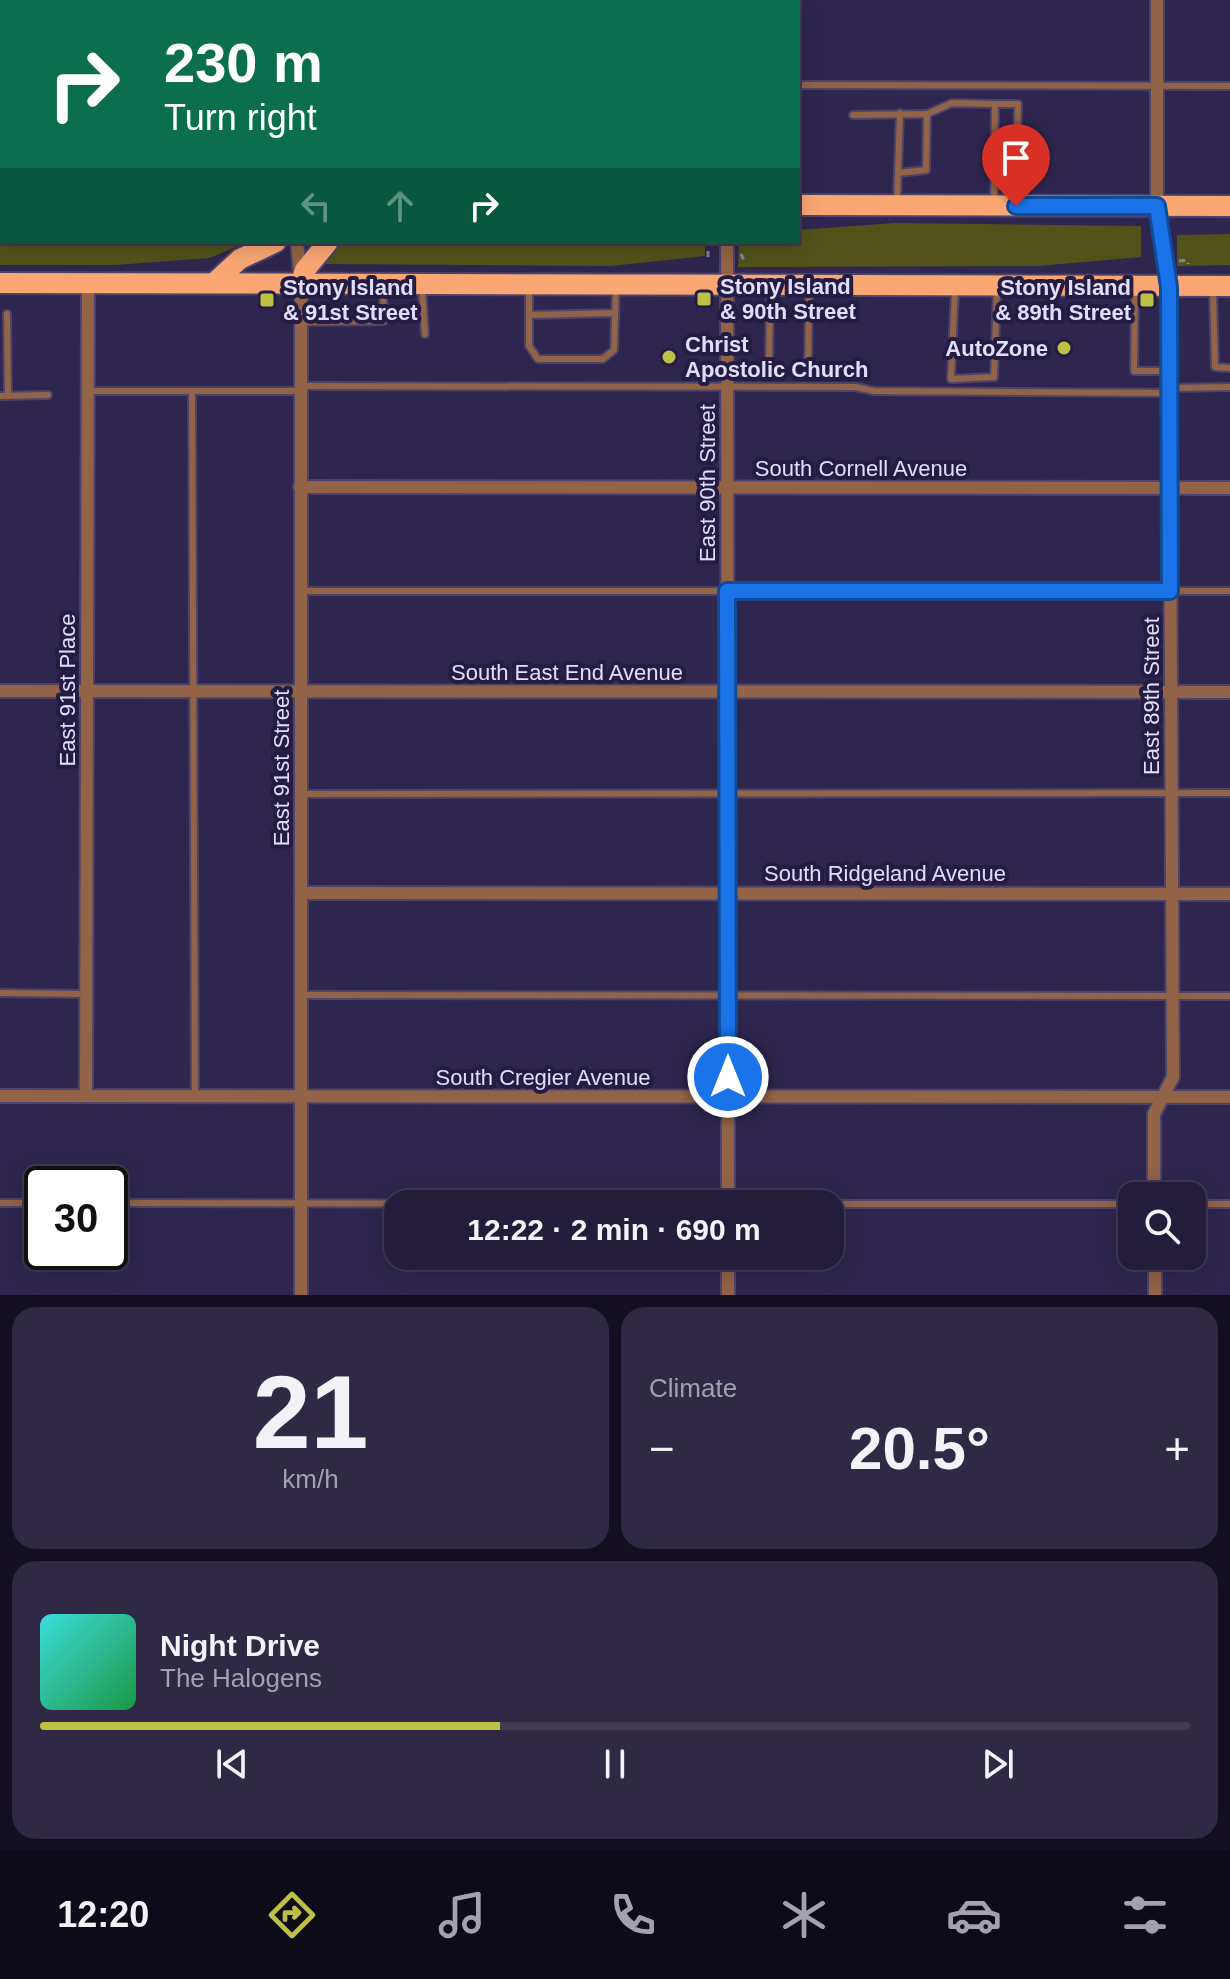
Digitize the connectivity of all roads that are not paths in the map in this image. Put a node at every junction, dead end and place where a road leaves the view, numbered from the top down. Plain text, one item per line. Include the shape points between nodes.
1 (1157, 0) edge
2 (800, 85) edge
3 (1157, 85) junction
4 (1230, 86) edge
5 (995, 104) junction
6 (900, 113) junction
7 (927, 114) junction
8 (853, 115) dead end
9 (898, 173) junction
10 (800, 205) edge
11 (897, 205) junction
12 (994, 206) junction
13 (1016, 206) junction
14 (1157, 206) junction
15 (1230, 206) edge
16 (272, 244) edge
17 (297, 244) edge
18 (326, 244) edge
19 (727, 244) edge
20 (0, 283) edge
21 (88, 283) junction
22 (214, 283) junction
23 (301, 283) junction
24 (383, 283) junction
25 (422, 283) junction
26 (727, 283) junction
27 (529, 284) junction
28 (616, 284) junction
29 (770, 284) junction
30 (809, 284) junction
31 (955, 285) junction
32 (997, 286) junction
33 (1222, 286) edge
34 (1135, 287) junction
35 (1169, 287) junction
36 (615, 313) junction
37 (7, 314) dead end
38 (529, 315) junction
39 (301, 322) junction
40 (425, 334) dead end
41 (808, 368) dead end
42 (1230, 368) edge
43 (769, 370) dead end
44 (1169, 371) junction
45 (726, 387) junction
46 (1230, 387) edge
47 (301, 389) junction
48 (1169, 390) junction
49 (88, 391) junction
50 (192, 391) junction
51 (48, 395) dead end
52 (4, 396) edge
53 (300, 487) junction
54 (727, 488) junction
55 (1170, 488) junction
56 (1230, 488) edge
57 (301, 591) junction
58 (727, 591) junction
59 (1170, 591) junction
60 (1230, 591) edge
61 (0, 691) edge
62 (87, 691) junction
63 (193, 691) junction
64 (301, 691) junction
65 (728, 692) junction
66 (1171, 692) junction
67 (1230, 692) edge
68 (1171, 793) junction
69 (1230, 793) edge
70 (301, 794) junction
71 (728, 794) junction
72 (301, 893) junction
73 (728, 893) junction
74 (1172, 894) junction
75 (1230, 894) edge
76 (0, 993) edge
77 (86, 994) junction
78 (301, 995) junction
79 (728, 996) junction
80 (1172, 996) junction
81 (1230, 996) edge
82 (0, 1096) edge
83 (86, 1096) junction
84 (195, 1096) junction
85 (301, 1096) junction
86 (728, 1097) junction
87 (1163, 1097) junction
88 (1230, 1097) edge
89 (1154, 1182) edge
90 (728, 1190) edge
91 (0, 1203) edge
92 (24, 1203) edge
93 (128, 1203) edge
94 (301, 1203) junction
95 (384, 1203) edge
96 (844, 1204) edge
97 (1118, 1204) edge
98 (1206, 1204) edge
99 (1230, 1204) edge
100 (728, 1270) edge
101 (1155, 1270) edge
102 (301, 1295) edge
103 (728, 1295) edge
104 (1155, 1295) edge

1 - 3 street, East 89th Street
2 - 3 lane
3 - 4 lane
3 - 14 street, East 89th Street
5 - 7 lane via 952,103
5 - 12 lane
5 - 13 lane via 1018,104
6 - 7 lane
6 - 8 lane
6 - 9 lane
7 - 9 lane via 926,170
9 - 11 lane
10 - 11 highway
11 - 12 highway
12 - 13 highway
13 - 14 highway
14 - 15 highway
14 - 35 street, East 89th Street
16 - 22 highway via 240,259
17 - 23 street, East 91st Street
18 - 23 highway
19 - 26 street, East 90th Street
20 - 21 highway
21 - 22 highway
21 - 49 street, East 91st Place
22 - 23 highway
23 - 24 highway
23 - 39 street, East 91st Street
24 - 25 highway
24 - 39 lane via 384,321
25 - 27 highway
25 - 40 lane
26 - 28 highway
26 - 29 highway
26 - 45 street, East 90th Street
27 - 28 highway
27 - 38 lane
28 - 36 lane
29 - 30 highway
29 - 43 lane
30 - 31 highway
30 - 41 lane
31 - 32 highway
31 - 32 lane via 951,379 994,377
32 - 34 highway
33 - 35 highway
33 - 42 lane via 1215,367
34 - 35 highway
34 - 44 lane via 1134,371
35 - 44 street, East 89th Street
36 - 38 lane
36 - 38 lane via 614,350 603,359 538,359 529,346
37 - 52 lane
39 - 47 street, East 91st Street
44 - 48 street, East 89th Street
45 - 47 lane
45 - 48 lane
45 - 54 street, East 90th Street
46 - 48 lane
47 - 50 lane
47 - 53 street, East 91st Street
48 - 55 street, East 89th Street
49 - 50 lane
49 - 62 street, East 91st Place
50 - 63 lane
51 - 52 lane
53 - 54 street, South Cornell Avenue
53 - 57 street, East 91st Street
54 - 55 street, South Cornell Avenue
54 - 58 street, East 90th Street
55 - 56 street, South Cornell Avenue
55 - 59 street, East 89th Street
57 - 58 lane
57 - 64 street, East 91st Street
58 - 59 lane
58 - 65 street, East 90th Street
59 - 60 lane
59 - 66 street, East 89th Street
61 - 62 street, South East End Avenue
62 - 63 street, South East End Avenue
62 - 77 street, East 91st Place
63 - 64 street, South East End Avenue
63 - 84 lane
64 - 65 street, South East End Avenue
64 - 70 street, East 91st Street
65 - 66 street, South East End Avenue
65 - 71 street, East 90th Street
66 - 67 street, South East End Avenue
66 - 68 street, East 89th Street
68 - 69 lane
68 - 71 lane
68 - 74 street, East 89th Street
70 - 71 lane
70 - 72 street, East 91st Street
71 - 73 street, East 90th Street
72 - 73 street, South Ridgeland Avenue
72 - 78 street, East 91st Street
73 - 74 street, South Ridgeland Avenue
73 - 79 street, East 90th Street
74 - 75 street, South Ridgeland Avenue
74 - 80 street, East 89th Street
76 - 77 lane
77 - 83 street, East 91st Place
78 - 79 lane
78 - 85 street, East 91st Street
79 - 80 lane
79 - 86 street, East 90th Street
80 - 81 lane
80 - 87 street, East 89th Street via 1173,1077
82 - 83 street, South Cregier Avenue
83 - 84 street, South Cregier Avenue
84 - 85 street, South Cregier Avenue
85 - 86 street, South Cregier Avenue
85 - 94 street, East 91st Street
86 - 87 street, South Cregier Avenue
86 - 90 street, East 90th Street
87 - 88 street, South Cregier Avenue
87 - 89 street, East 89th Street via 1154,1114
91 - 92 lane
93 - 94 lane
94 - 95 lane
94 - 102 street, East 91st Street
96 - 97 lane
98 - 99 lane
100 - 103 street
101 - 104 street

